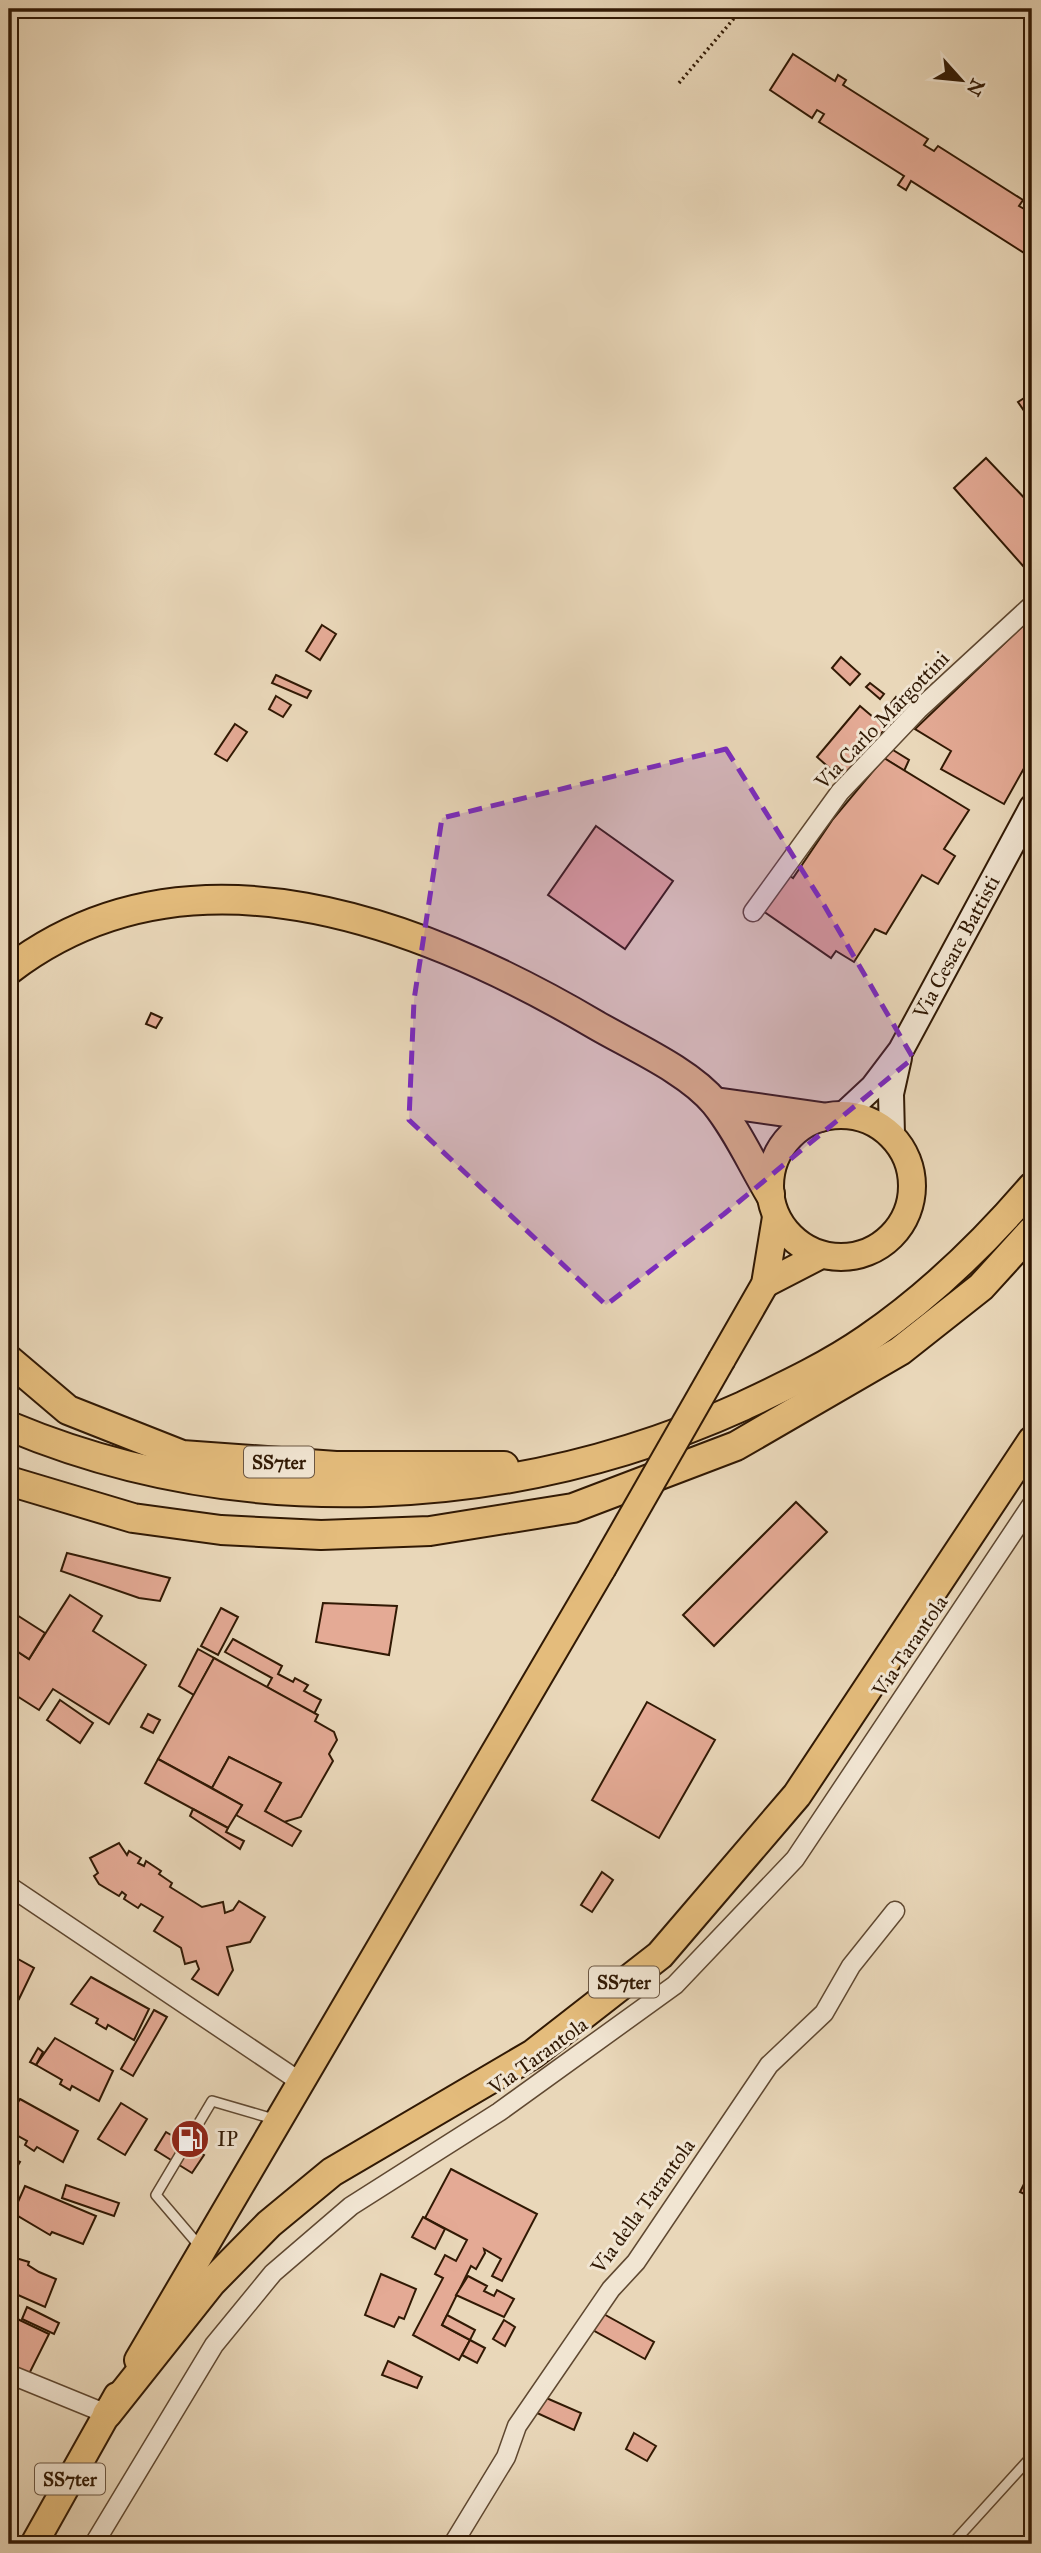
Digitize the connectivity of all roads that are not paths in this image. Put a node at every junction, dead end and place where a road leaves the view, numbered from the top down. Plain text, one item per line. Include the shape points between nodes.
1 (1032, 606) edge
2 (1032, 807) edge
3 (753, 912) dead end
4 (20, 958) edge
5 (9, 970) edge
6 (9, 981) edge
7 (901, 1050) junction
8 (715, 1102) junction
9 (832, 1115) junction
10 (892, 1135) junction
11 (1032, 1187) edge
12 (773, 1205) junction
13 (1032, 1231) edge
14 (821, 1255) junction
15 (765, 1284) junction
16 (9, 1360) edge
17 (9, 1426) edge
18 (1032, 1441) edge
19 (576, 1466) junction
20 (9, 1481) edge
21 (9, 1498) edge
22 (1032, 1504) edge
23 (91, 1507) junction
24 (9, 1886) edge
25 (895, 1911) dead end
26 (302, 2083) junction
27 (278, 2120) junction
28 (203, 2250) junction
29 (9, 2374) edge
30 (107, 2414) junction
31 (1032, 2456) edge
32 (34, 2544) edge
33 (93, 2544) edge
34 (453, 2544) edge
35 (952, 2544) edge

1 - 3 street, Via Carlo Margottini via 918,710 840,792
2 - 7 main road, Via Cesare Battisti
4 - 5 highway
4 - 6 highway
4 - 8 highway via 122,913 173,901 239,900 326,910 440,946 518,984 680,1074
7 - 9 main road, Via Cesare Battisti via 873,1087
7 - 10 main road, Via Cesare Battisti via 891,1094
8 - 9 highway
8 - 12 highway
9 - 10 main road via 870,1120
9 - 12 main road via 799,1128 782,1146 771,1169
10 - 14 main road via 906,1154 912,1177 911,1200 903,1222 888,1241 867,1253 844,1258
11 - 19 highway via 990,1236 867,1339 795,1382 703,1424
12 - 14 main road via 794,1241
12 - 15 main road
13 - 23 highway via 981,1287 900,1351 736,1446 573,1508 430,1531 321,1535 221,1530 133,1518
14 - 15 main road
15 - 26 main road, SS7ter, bridge
16 - 19 highway, SS7ter via 68,1410 182,1455 337,1466
17 - 19 highway via 76,1451 215,1483 352,1494 460,1488
18 - 30 highway, SS7ter via 797,1795 660,1955 533,2054 332,2172 269,2224 211,2283
20 - 23 highway
21 - 23 highway
22 - 33 street, Via Tarantola via 795,1859 675,1985 499,2112 351,2206 273,2273 214,2345
24 - 26 street
25 - 34 street, Via della Tarantola via 850,1966 824,2012 769,2065 636,2262 611,2290 517,2426 506,2457
26 - 27 main road, SS7ter
27 - 28 main road, SS7ter
27 - 28 lane via 212,2101 156,2195
28 - 30 main road, SS7ter
29 - 30 street
30 - 32 main road, SS7ter
31 - 35 lane

